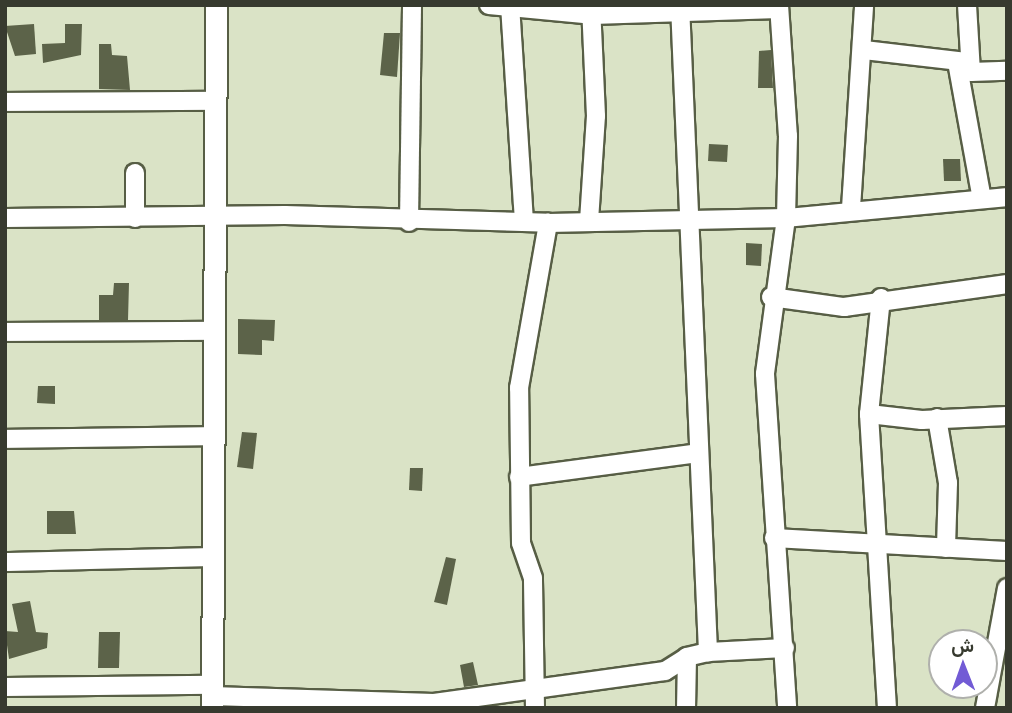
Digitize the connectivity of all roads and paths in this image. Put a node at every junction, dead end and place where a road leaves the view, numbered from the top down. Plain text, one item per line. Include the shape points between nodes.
1 (216, 5) edge
2 (412, 5) edge
3 (489, 5) edge
4 (864, 5) edge
5 (967, 5) edge
6 (510, 6) edge
7 (779, 7) edge
8 (680, 9) edge
9 (591, 10) edge
10 (864, 50) junction
11 (962, 62) junction
12 (1007, 71) edge
13 (215, 101) junction
14 (5, 102) edge
15 (135, 173) dead end
16 (1007, 197) edge
17 (982, 199) junction
18 (851, 208) junction
19 (691, 216) junction
20 (5, 218) edge
21 (135, 218) junction
22 (214, 218) junction
23 (786, 218) junction
24 (589, 221) junction
25 (409, 222) junction
26 (524, 222) junction
27 (548, 223) junction
28 (1007, 284) edge
29 (771, 297) junction
30 (881, 298) junction
31 (214, 331) junction
32 (5, 332) edge
33 (869, 414) junction
34 (1007, 416) edge
35 (937, 418) junction
36 (213, 436) junction
37 (5, 439) edge
38 (698, 453) junction
39 (519, 477) junction
40 (774, 538) junction
41 (873, 538) junction
42 (946, 548) junction
43 (1007, 551) edge
44 (213, 557) junction
45 (5, 562) edge
46 (1007, 588) edge
47 (785, 648) junction
48 (708, 652) junction
49 (687, 657) junction
50 (5, 687) edge
51 (212, 696) edge
52 (535, 699) edge
53 (400, 705) edge
54 (686, 708) edge
55 (788, 708) edge
56 (887, 708) edge
57 (985, 708) edge

1 - 13 street
2 - 25 street
3 - 6 street
4 - 10 street
5 - 11 street
6 - 9 street
6 - 26 street
7 - 8 street
7 - 23 street via 788,136
8 - 9 street
8 - 19 street via 681,138
9 - 24 street via 596,116
10 - 11 street
10 - 18 street
11 - 12 street via 975,73
11 - 17 street via 962,120 973,142
13 - 14 street
13 - 22 street
15 - 21 street
16 - 17 street
17 - 18 street
18 - 23 street
19 - 23 street
19 - 24 street
19 - 38 street
20 - 21 street
21 - 22 street
22 - 25 street
22 - 31 street
23 - 29 street
24 - 27 street
25 - 26 street
26 - 27 street
27 - 39 street via 519,376
28 - 30 street
29 - 30 street via 844,307
29 - 40 street via 765,374
30 - 33 street
31 - 32 street
31 - 36 street
33 - 35 street
33 - 41 street
34 - 35 street
35 - 42 street via 948,483
36 - 37 street
36 - 44 street
38 - 39 street
38 - 48 street
39 - 52 street via 522,543 533,578
40 - 41 street
40 - 47 street
41 - 42 street
41 - 56 street via 882,556
42 - 43 street
44 - 45 street
44 - 51 street
46 - 57 street
47 - 48 street
47 - 55 street
48 - 49 street
49 - 52 street via 665,670
49 - 54 street
50 - 51 street
51 - 53 street
52 - 53 street

